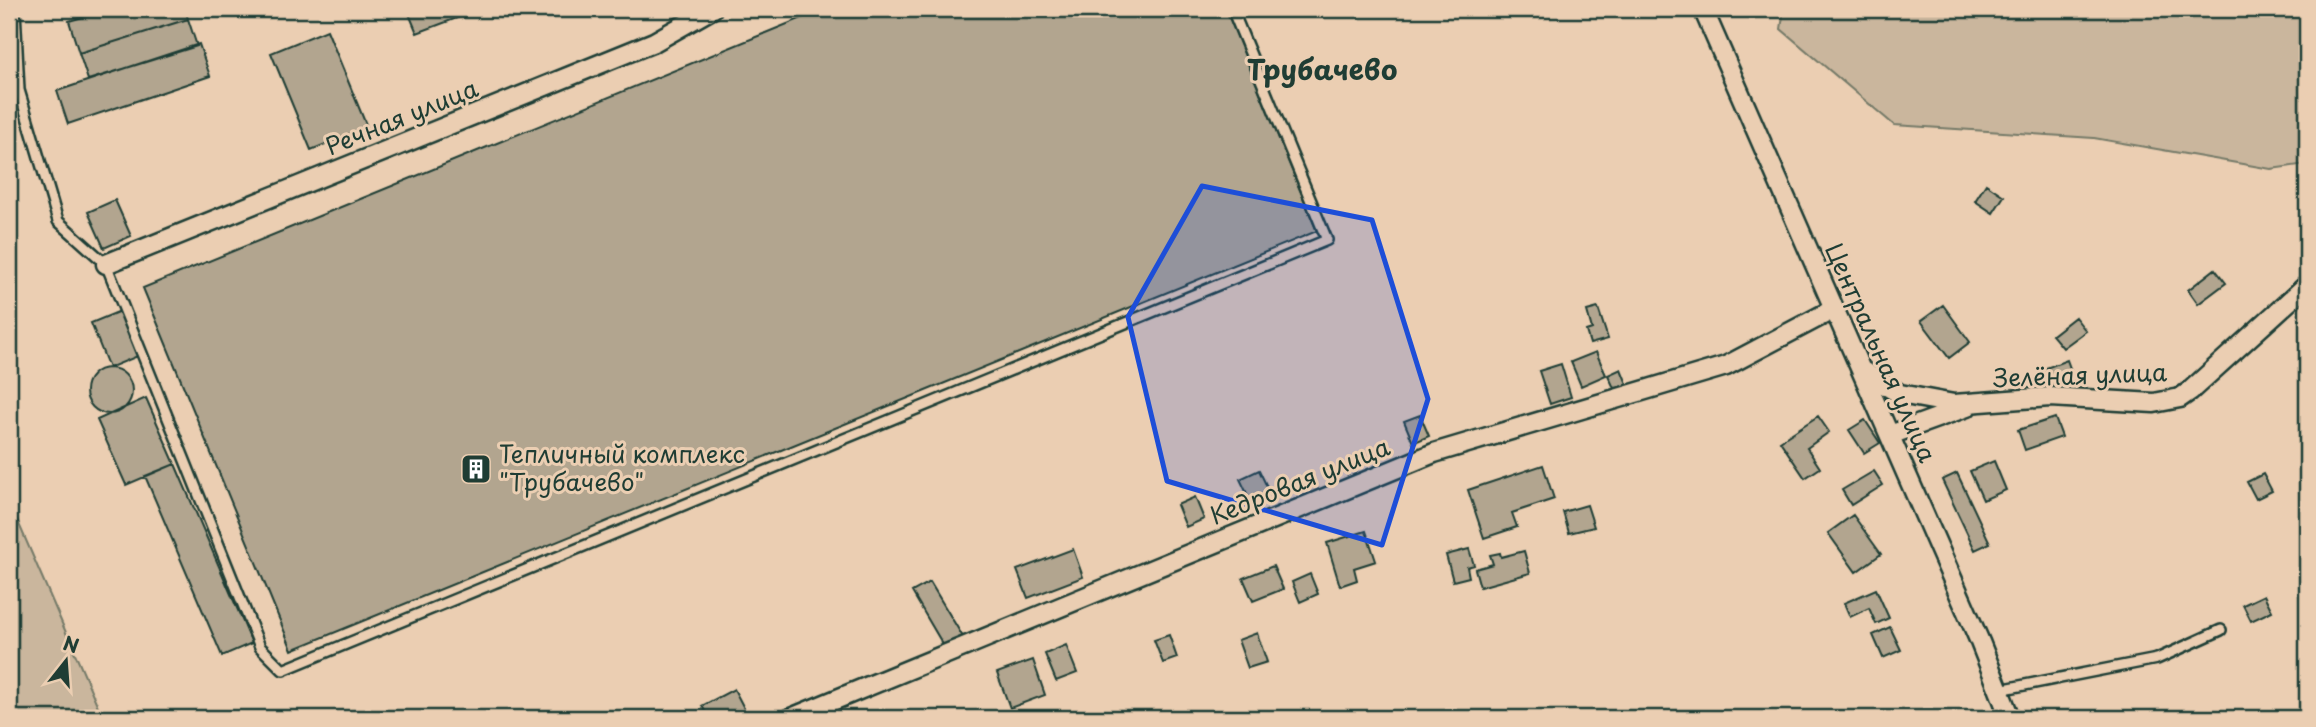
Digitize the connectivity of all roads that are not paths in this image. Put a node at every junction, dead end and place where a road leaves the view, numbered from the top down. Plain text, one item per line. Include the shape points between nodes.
1 (15, 9) edge
2 (712, 9) edge
3 (1232, 9) edge
4 (1703, 9) edge
5 (106, 264) junction
6 (2307, 285) edge
7 (1834, 309) junction
8 (1861, 370) junction
9 (1976, 404) junction
10 (1890, 435) junction
11 (2221, 630) dead end
12 (1999, 690) junction
13 (791, 718) edge
14 (2011, 718) edge

1 - 5 lane via 19,90 58,221
2 - 5 street, Речная улица via 654,42
3 - 5 lane via 1327,240 283,670 260,647
4 - 7 street, Центральная улица
6 - 9 street, Зелёная улица via 2180,398 2154,403 2050,397
7 - 8 street, Центральная улица
7 - 13 street, Кедровая улица via 1726,366 1434,453
8 - 9 street, Зелёная улица via 1900,394
8 - 10 street, Центральная улица
9 - 10 street
10 - 12 street, Центральная улица
11 - 12 lane via 2157,659
12 - 14 street, Центральная улица

